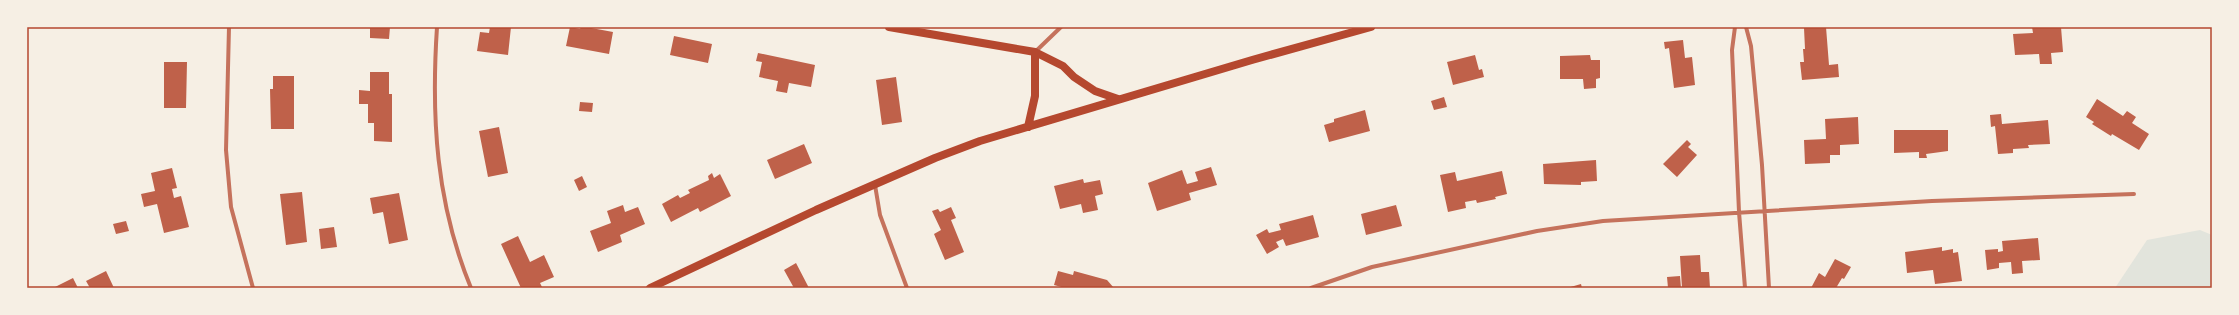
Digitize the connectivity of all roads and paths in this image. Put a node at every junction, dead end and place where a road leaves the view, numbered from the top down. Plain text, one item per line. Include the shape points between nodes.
1 (229, 27) edge
2 (437, 27) edge
3 (889, 27) edge
4 (1061, 27) edge
5 (1371, 27) edge
6 (1735, 27) edge
7 (1746, 27) edge
8 (1034, 52) junction
9 (1118, 99) junction
10 (1028, 127) junction
11 (875, 185) junction
12 (2134, 194) dead end
13 (1739, 212) junction
14 (1764, 212) junction
15 (253, 288) edge
16 (470, 288) edge
17 (650, 288) edge
18 (907, 288) edge
19 (1311, 288) edge
20 (1745, 288) edge
21 (1769, 288) edge

1 - 15 street via 226,150 231,207
2 - 16 street via 433,79 434,118 441,181 448,218
3 - 8 main road
4 - 8 street
5 - 9 main road
6 - 13 street via 1732,50
7 - 14 street via 1751,46
8 - 9 main road via 1063,66 1095,91
8 - 10 main road via 1035,96
9 - 10 main road
10 - 11 main road via 935,158
11 - 17 main road
11 - 18 street via 880,215
12 - 14 street via 1932,201
13 - 14 street
13 - 19 street via 1603,221 1537,231 1372,267
13 - 20 street
14 - 21 street

